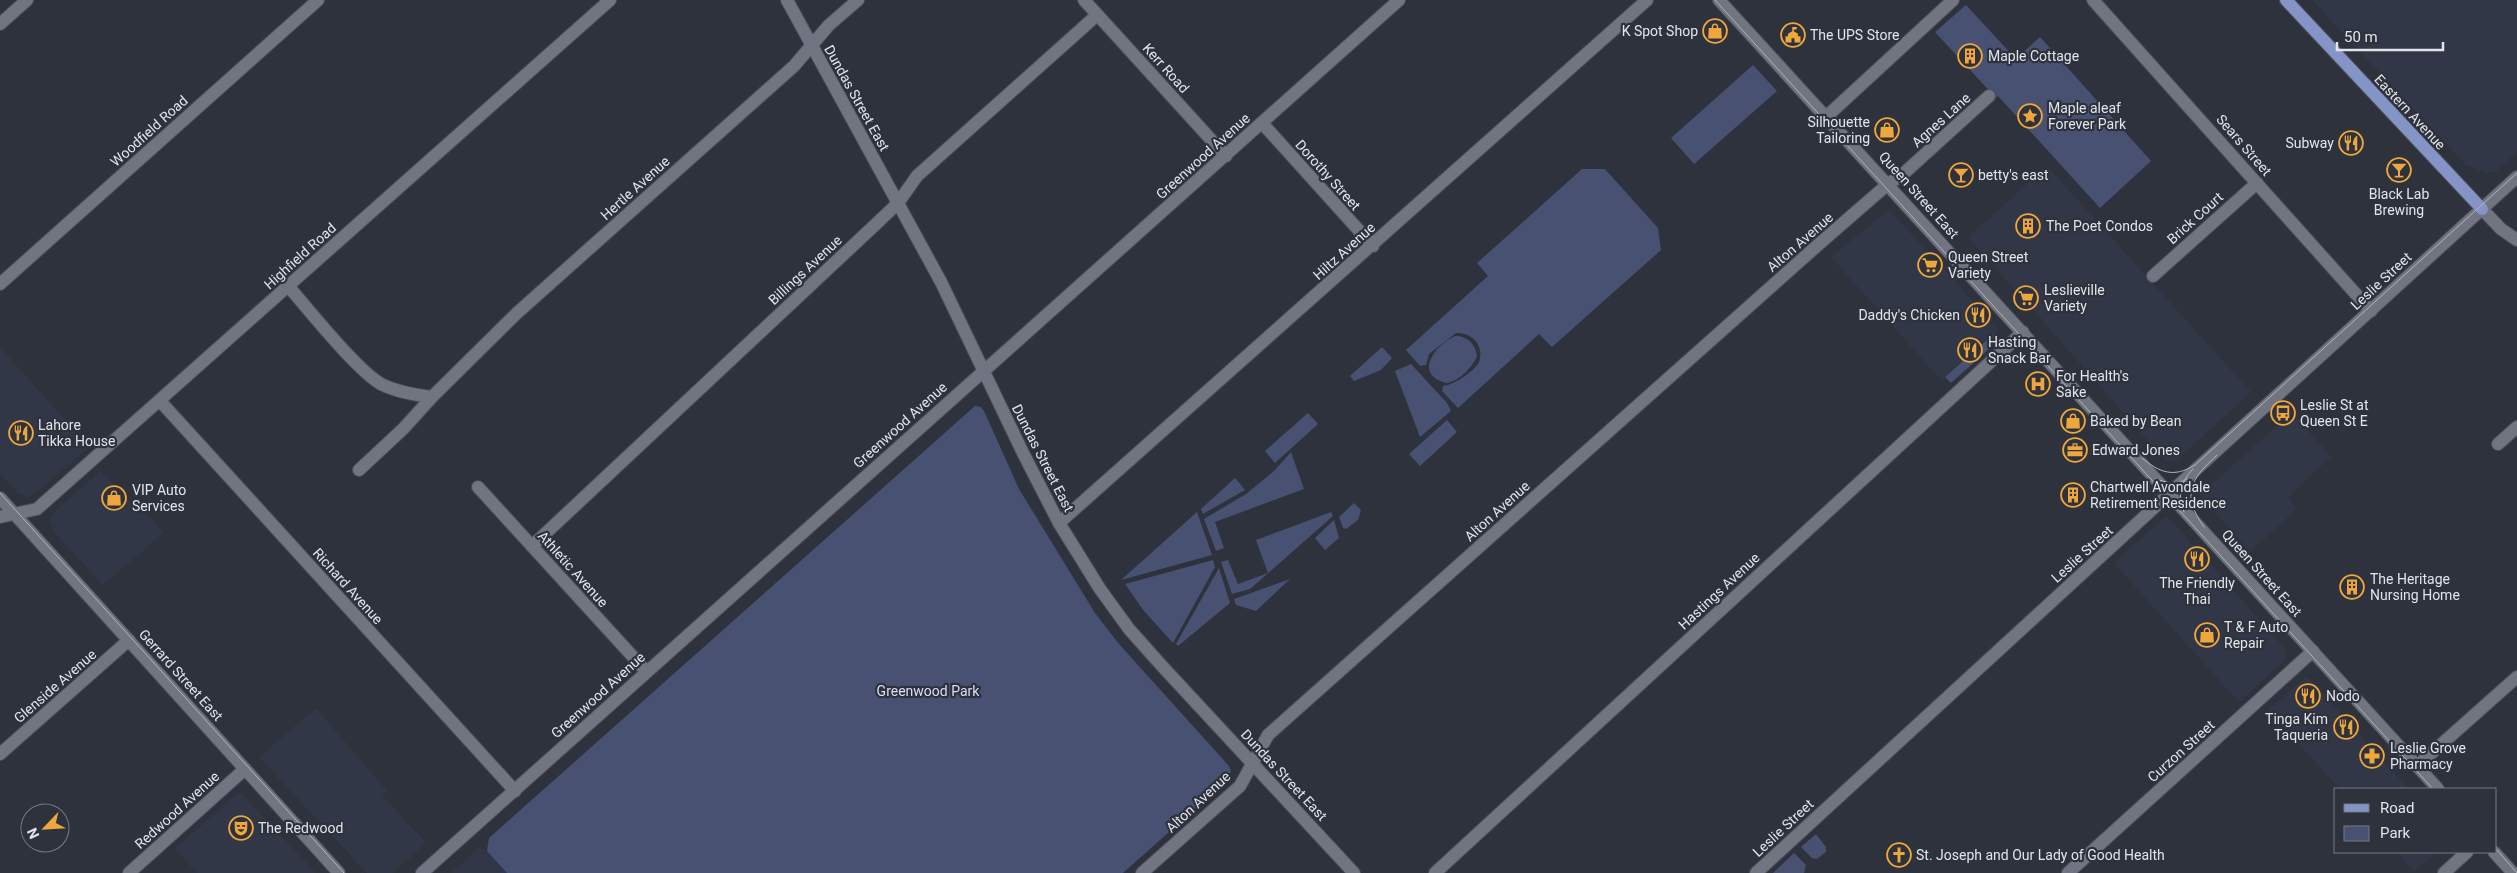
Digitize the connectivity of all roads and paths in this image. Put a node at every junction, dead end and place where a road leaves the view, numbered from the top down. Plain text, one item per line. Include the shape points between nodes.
1 (27, 0) edge
2 (318, 0) edge
3 (610, 0) edge
4 (787, 0) edge
5 (858, 0) edge
6 (1084, 0) edge
7 (1399, 0) edge
8 (1647, 0) edge
9 (1719, 0) edge
10 (1953, 0) edge
11 (2093, 0) edge
12 (2286, 0) edge
13 (1097, 16) junction
14 (0, 24) edge
15 (811, 44) junction
16 (1990, 96) dead end
17 (1826, 117) junction
18 (1262, 123) junction
19 (1226, 156) junction
20 (2517, 177) edge
21 (2258, 183) junction
22 (1888, 184) junction
23 (898, 203) junction
24 (2482, 209) junction
25 (2517, 240) edge
26 (1373, 246) junction
27 (2153, 276) dead end
28 (0, 284) edge
29 (289, 287) junction
30 (2371, 311) junction
31 (2023, 332) junction
32 (984, 371) junction
33 (432, 397) junction
34 (160, 401) junction
35 (2517, 427) edge
36 (2498, 444) dead end
37 (358, 470) dead end
38 (478, 487) dead end
39 (2170, 493) junction
40 (0, 498) edge
41 (16, 515) junction
42 (0, 517) edge
43 (1059, 523) junction
44 (532, 546) junction
45 (129, 640) junction
46 (2313, 651) junction
47 (646, 671) junction
48 (2517, 677) edge
49 (0, 754) edge
50 (1252, 762) junction
51 (2418, 766) junction
52 (245, 769) junction
53 (2437, 788) edge
54 (515, 791) junction
55 (2467, 853) edge
56 (2495, 853) edge
57 (129, 873) edge
58 (340, 873) edge
59 (422, 873) edge
60 (1142, 873) edge
61 (1354, 873) edge
62 (1435, 873) edge
63 (1756, 873) edge
64 (2068, 873) edge
65 (2444, 873) edge
66 (2513, 873) edge

1 - 14 street
2 - 28 street, Woodfield Road
3 - 29 street, Highfield Road
4 - 15 street, Dundas Street East
5 - 15 street, Hertle Avenue
6 - 13 street, Kerr Road
7 - 18 street, Greenwood Avenue
8 - 26 street, Hiltz Avenue
9 - 17 street, Queen Street East
10 - 17 street
11 - 21 street, Sears Street
12 - 24 main road, Eastern Avenue
13 - 19 street, Kerr Road
13 - 23 street, Billings Avenue via 917,176
15 - 23 street, Dundas Street East
15 - 33 street, Hertle Avenue via 794,66 517,313
16 - 22 street, Agnes Lane
17 - 22 street, Queen Street East
18 - 19 street, Greenwood Avenue
18 - 26 street, Dorothy Street
19 - 32 street, Greenwood Avenue
20 - 24 street, Leslie Street
21 - 27 street, Brick Court
21 - 30 street, Sears Street
22 - 31 street, Queen Street East
22 - 50 street, Alton Avenue via 1268,735
23 - 32 street, Dundas Street East
23 - 44 street, Billings Avenue
24 - 25 street, Eastern Avenue
24 - 30 street, Leslie Street
26 - 43 street, Hiltz Avenue
29 - 33 street via 361,367 381,384 402,392
29 - 34 street, Highfield Road
30 - 39 street, Leslie Street
31 - 39 street, Queen Street East
31 - 62 street, Hastings Avenue
32 - 43 street, Dundas Street East
32 - 47 street, Greenwood Avenue
33 - 37 street, Hertle Avenue
34 - 41 street, Highfield Road via 37,510
34 - 54 street, Richard Avenue
35 - 36 street
38 - 44 street, Athletic Avenue
39 - 46 street, Queen Street East
39 - 63 street, Leslie Street
40 - 41 street, Gerrard Street East
41 - 42 street, Highfield Road
41 - 45 street, Gerrard Street East
43 - 50 street, Dundas Street East via 1129,630
44 - 47 street, Athletic Avenue
45 - 49 street, Glenside Avenue
45 - 52 street, Gerrard Street East
46 - 51 street, Queen Street East
46 - 64 street, Curzon Street
47 - 54 street, Greenwood Avenue
48 - 51 street
50 - 60 street, Alton Avenue via 1240,786
50 - 61 street, Dundas Street East
51 - 53 street, Queen Street East
52 - 57 street, Redwood Avenue
52 - 58 street, Gerrard Street East
54 - 59 street, Greenwood Avenue
55 - 65 street
56 - 66 street

